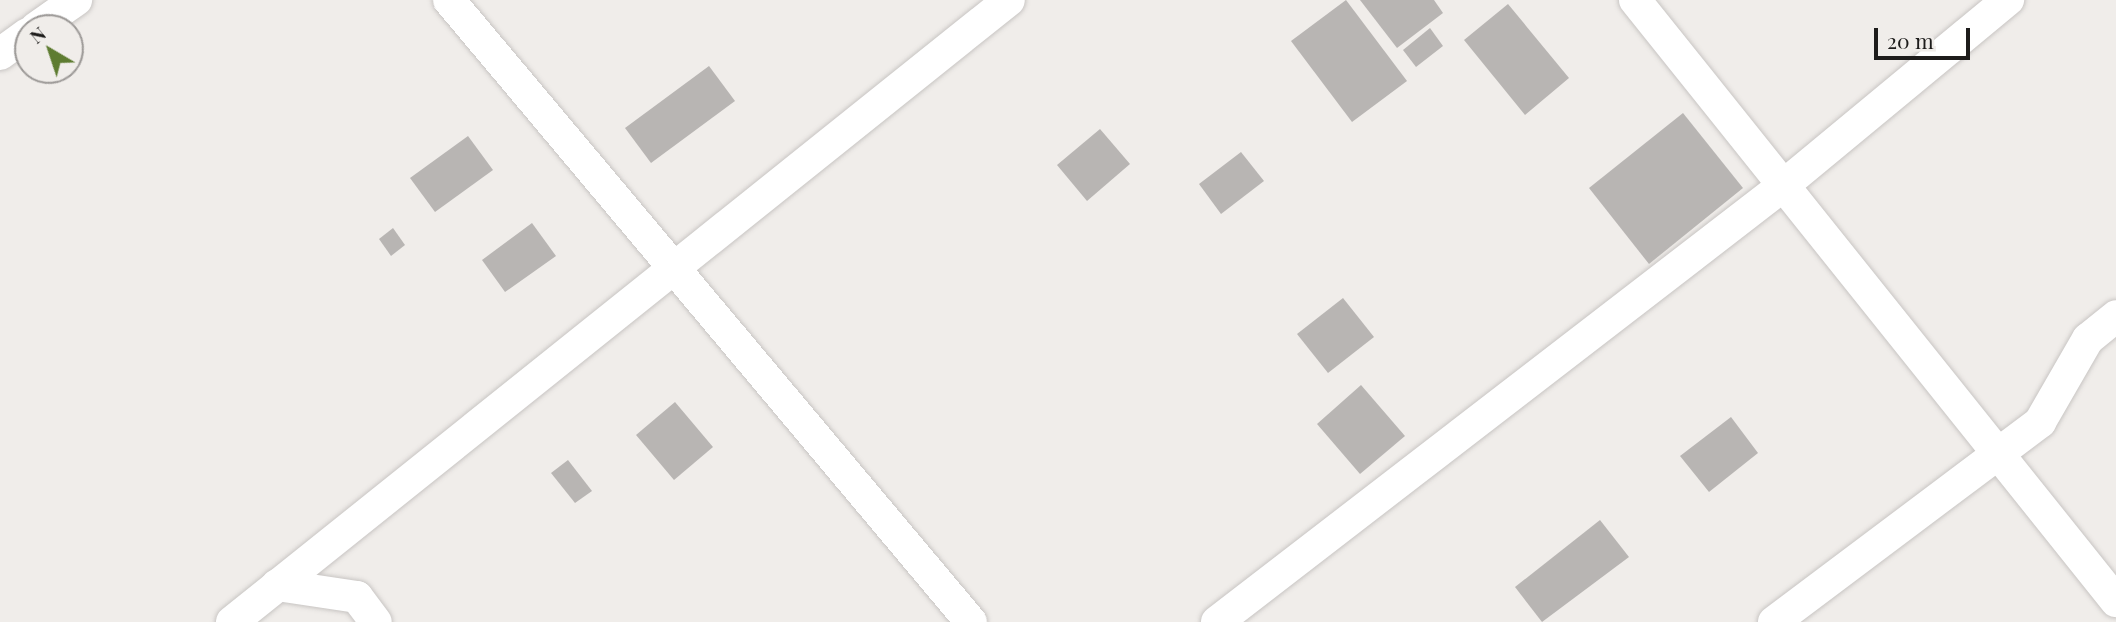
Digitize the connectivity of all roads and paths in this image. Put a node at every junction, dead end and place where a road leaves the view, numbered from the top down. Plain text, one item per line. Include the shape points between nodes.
1 (76, 0) edge
2 (449, 0) edge
3 (1009, 0) edge
4 (1635, 0) edge
5 (2008, 0) edge
6 (56, 14) edge
7 (1784, 186) junction
8 (673, 269) junction
9 (2116, 316) edge
10 (1998, 454) junction
11 (277, 586) junction
12 (2116, 601) edge
13 (232, 622) edge
14 (376, 622) edge
15 (971, 622) edge
16 (1217, 622) edge
17 (1774, 622) edge

1 - 6 street
2 - 8 street
3 - 8 street
4 - 7 street
5 - 7 street
7 - 10 street
7 - 16 street
8 - 11 street
8 - 15 street
9 - 10 street via 2088,339 2040,422
10 - 12 street
10 - 17 street
11 - 13 street
11 - 14 street via 357,597

